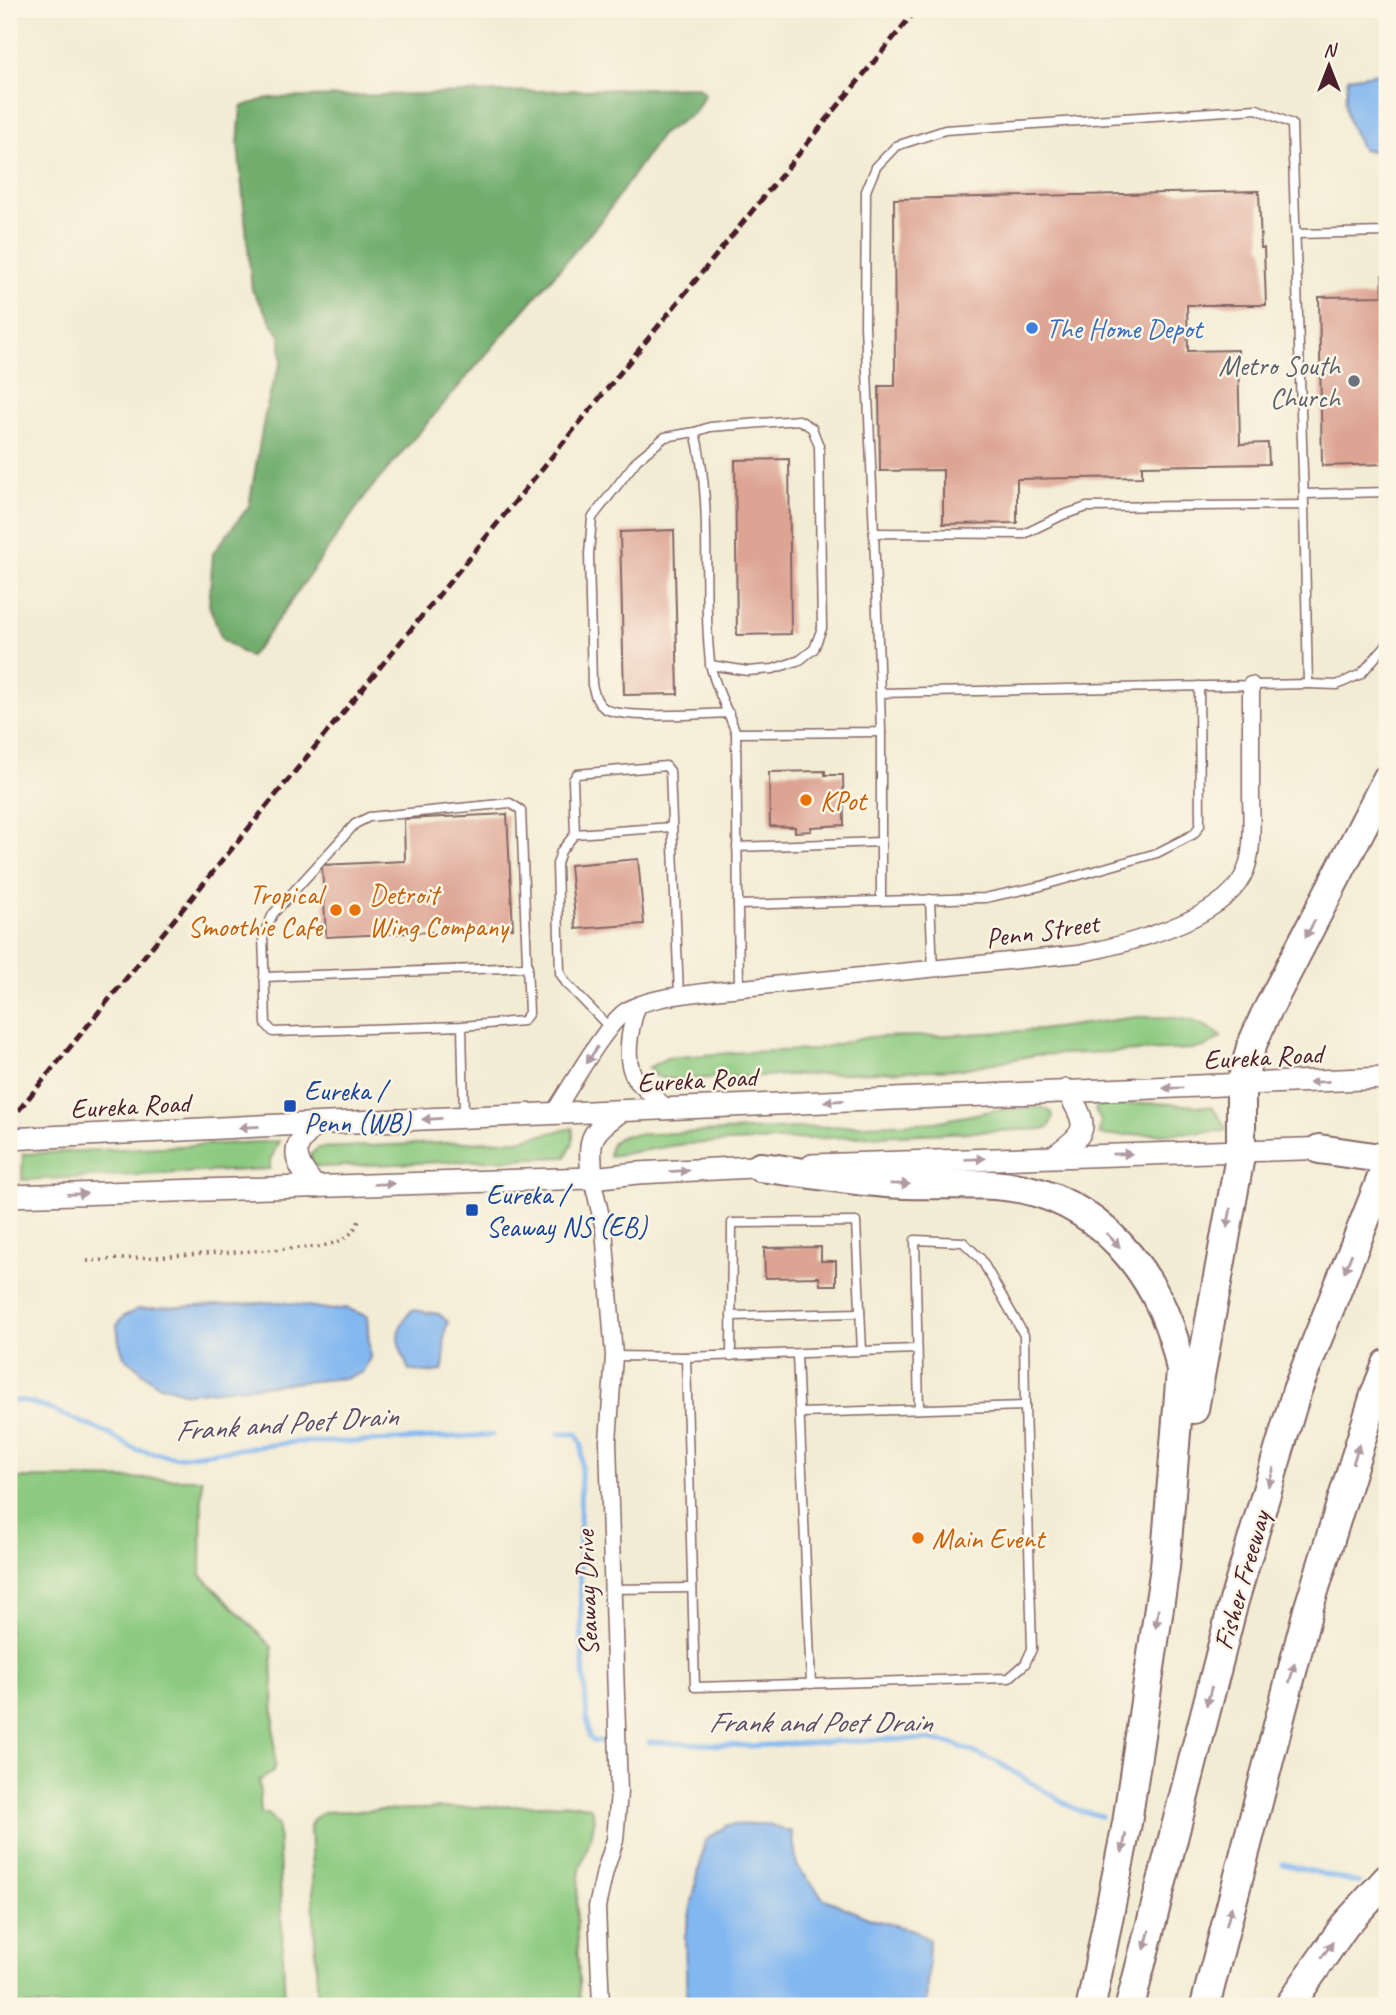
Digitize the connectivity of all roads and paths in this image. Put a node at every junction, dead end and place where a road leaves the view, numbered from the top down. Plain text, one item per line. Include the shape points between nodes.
1 (1387, 232) edge
2 (1296, 234) junction
3 (695, 432) junction
4 (1387, 492) edge
5 (1304, 494) junction
6 (1304, 505) junction
7 (874, 533) junction
8 (1387, 644) edge
9 (710, 665) junction
10 (1308, 684) junction
11 (1251, 685) junction
12 (1199, 686) junction
13 (880, 693) junction
14 (729, 713) junction
15 (881, 732) junction
16 (736, 733) junction
17 (1387, 779) edge
18 (672, 827) junction
19 (575, 834) junction
20 (881, 842) junction
21 (737, 846) junction
22 (881, 900) junction
23 (930, 900) junction
24 (738, 905) junction
25 (528, 967) junction
26 (933, 970) junction
27 (264, 977) junction
28 (739, 988) junction
29 (679, 996) junction
30 (637, 1007) junction
31 (461, 1026) junction
32 (610, 1028) junction
33 (1387, 1078) edge
34 (1241, 1086) junction
35 (1067, 1090) junction
36 (668, 1109) junction
37 (621, 1111) junction
38 (554, 1114) junction
39 (464, 1117) junction
40 (317, 1124) junction
41 (9, 1139) edge
42 (1387, 1145) edge
43 (1319, 1149) junction
44 (1241, 1151) junction
45 (1054, 1156) junction
46 (1387, 1158) edge
47 (1387, 1165) edge
48 (760, 1167) junction
49 (592, 1178) junction
50 (315, 1186) junction
51 (9, 1196) edge
52 (359, 1221) dead end
53 (87, 1261) dead end
54 (860, 1313) junction
55 (731, 1315) junction
56 (917, 1349) junction
57 (862, 1351) junction
58 (797, 1354) junction
59 (614, 1356) junction
60 (731, 1356) junction
61 (686, 1357) junction
62 (1387, 1364) edge
63 (1025, 1406) junction
64 (919, 1409) junction
65 (800, 1413) junction
66 (1165, 1567) junction
67 (692, 1588) junction
68 (611, 1589) junction
69 (811, 1684) junction
70 (1387, 1879) edge
71 (601, 2006) edge
72 (1091, 2006) edge
73 (1130, 2006) edge
74 (1205, 2006) edge
75 (1289, 2006) edge

1 - 2 lane
2 - 5 lane
2 - 7 lane via 1292,124 1257,109 945,130 896,146 876,167 866,191 865,326
3 - 9 lane via 703,464
3 - 9 lane via 799,420 812,428 819,446 822,628 814,649 800,660 773,669 748,671
3 - 14 lane via 665,437 637,460 592,518 592,685 596,700 607,710 648,716
4 - 5 lane
5 - 6 lane
6 - 7 lane via 1087,507 1024,534
6 - 10 lane
7 - 13 lane
8 - 10 lane via 1361,674 1337,685
9 - 14 lane
10 - 11 lane
11 - 12 lane
11 - 26 street, Penn Street via 1251,846 1243,876 1222,902 1189,920 1108,948
12 - 13 lane
12 - 23 lane via 1200,825 1194,834 1157,853 1041,886 985,898
13 - 15 lane
14 - 16 lane
15 - 16 lane
15 - 20 lane
16 - 21 lane
17 -> 34 highway via 1264,1017
18 - 19 lane
18 - 19 lane via 666,766 577,774 573,780
18 - 29 lane
19 - 32 lane via 557,864 560,973
20 - 21 lane
20 - 22 lane
21 - 24 lane
22 - 23 lane
22 - 24 lane
23 - 26 lane
24 - 28 lane
25 - 27 lane
25 - 27 lane via 521,810 510,803 369,817 355,824 273,914 263,935
25 - 31 lane via 530,1013 523,1021
26 - 28 street, Penn Street
27 - 31 lane via 266,1024 273,1032
28 - 29 street, Penn Street
29 - 30 street, Penn Street
30 - 32 street, Penn Street via 626,1011
30 - 36 street via 629,1031 636,1080
31 - 39 lane
32 -> 38 street, Penn Street
33 -> 34 main road, Eureka Road
34 -> 35 main road, Eureka Road
34 - 44 highway
35 -> 36 main road, Eureka Road
35 - 45 main road via 1079,1112 1081,1132
36 - 37 main road, Eureka Road
37 - 38 main road, Eureka Road
37 - 49 main road via 596,1130 589,1146
38 - 39 main road, Eureka Road
39 -> 40 main road, Eureka Road
40 -> 41 main road, Eureka Road
40 - 50 main road via 301,1137 295,1152 300,1168
42 - 43 main road
43 - 44 main road
43 - 46 highway
45 -> 44 main road
44 -> 66 highway
48 -> 45 main road
47 -> 73 highway, Fisher Freeway via 1293,1403 1234,1601
49 -> 48 main road
48 -> 66 highway via 887,1183 1024,1189 1086,1215 1107,1233 1158,1299 1181,1371
50 -> 49 main road
49 - 59 street, Seaway Drive via 604,1229
51 -> 50 main road
52 - 53 path via 353,1233 340,1242 318,1247
54 - 55 lane
54 - 55 lane via 856,1222 732,1223
54 - 57 lane
55 - 60 lane
56 - 57 lane
56 - 63 lane via 915,1240 963,1242 981,1259 1024,1335
56 - 64 lane
57 - 58 lane
58 - 60 lane
58 - 65 lane
59 - 61 lane
59 - 68 street, Seaway Drive via 608,1419
60 - 61 lane
61 - 67 lane
74 -> 62 highway via 1308,1611
63 - 64 lane
63 - 69 lane via 1032,1649 1025,1664 1009,1678
64 - 65 lane
65 - 69 lane
66 -> 72 highway via 1127,1823
67 - 68 lane
67 - 69 lane via 695,1687
68 - 71 street, Seaway Drive via 619,1809 597,1907
75 -> 70 highway via 1346,1925

